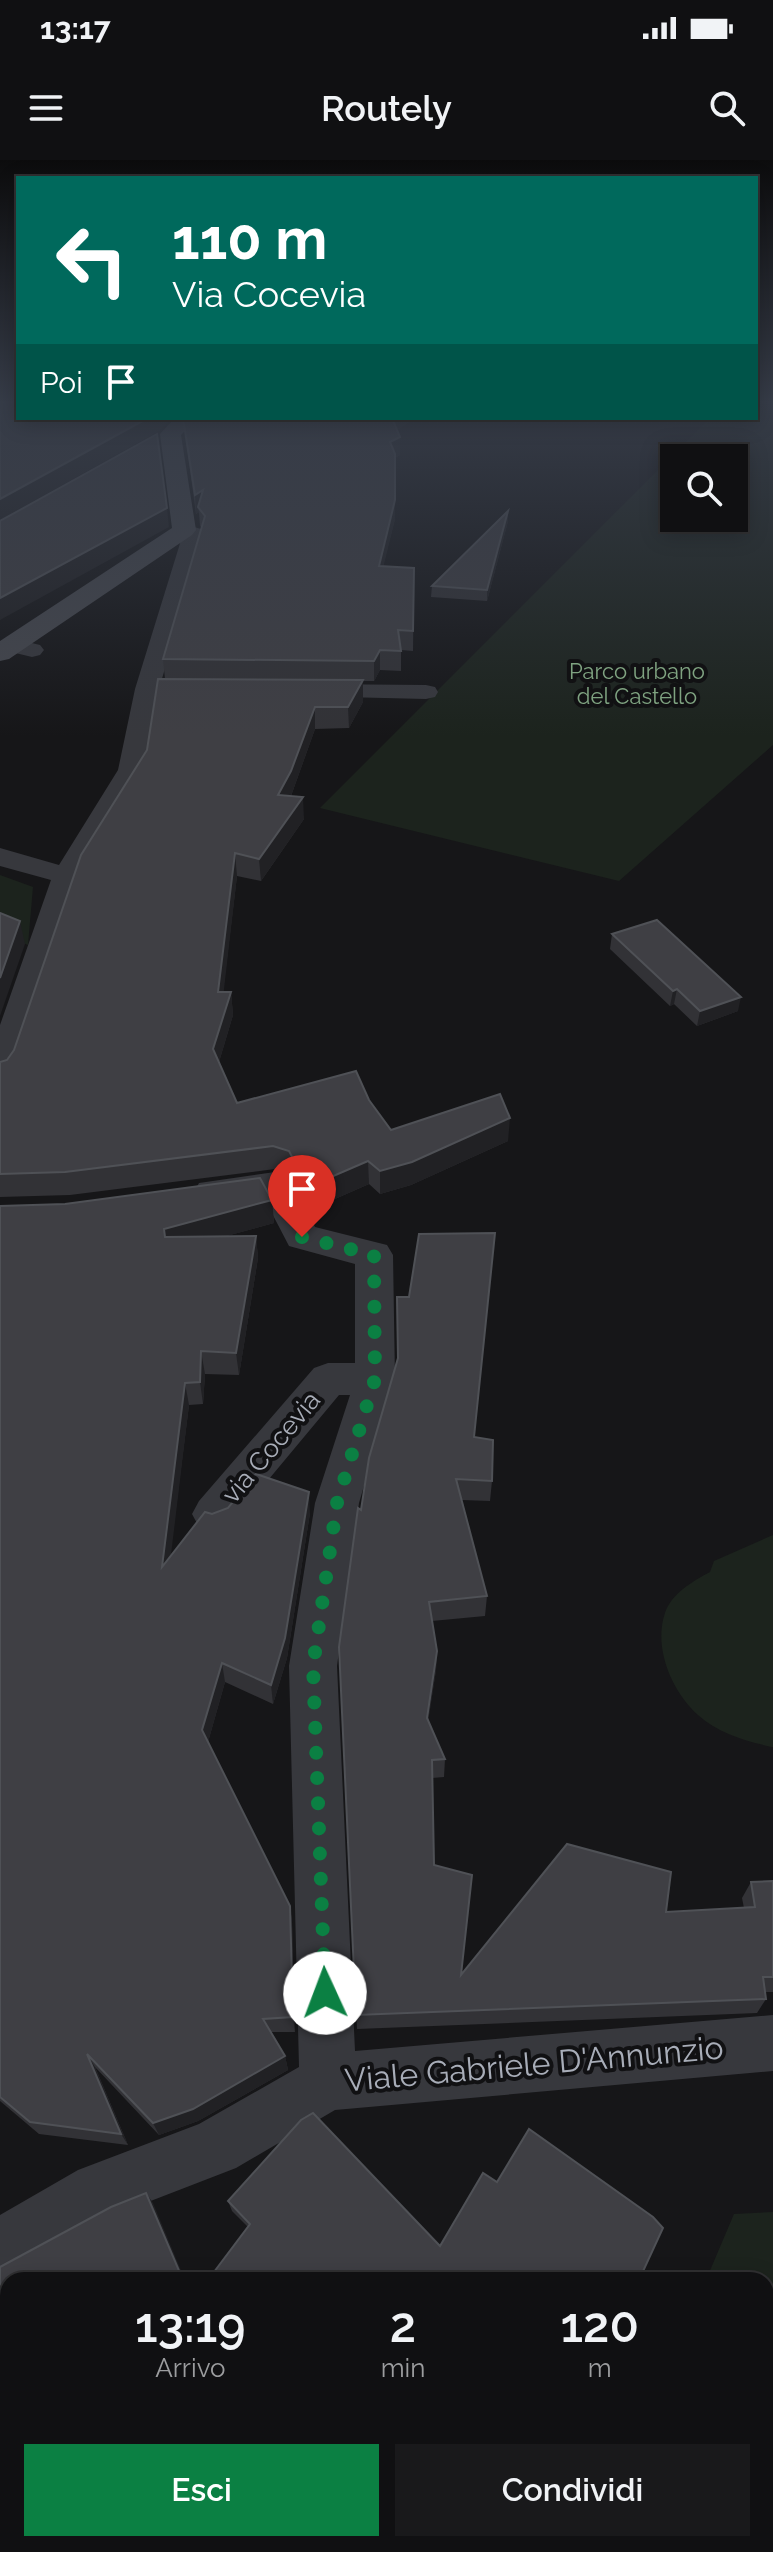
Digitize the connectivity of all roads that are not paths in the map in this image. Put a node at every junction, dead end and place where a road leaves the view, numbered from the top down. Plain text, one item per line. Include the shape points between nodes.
1 (182, 514) edge
2 (184, 530) junction
3 (11, 647) edge
4 (141, 689) junction
5 (178, 689) edge
6 (286, 691) edge
7 (426, 692) dead end
8 (0, 857) edge
9 (66, 874) junction
10 (0, 1072) edge
11 (173, 1197) edge
12 (375, 1379) junction
13 (214, 1514) edge
14 (773, 2043) edge
15 (328, 2082) junction
16 (0, 2248) edge

1 - 2 main road
2 - 3 main road
2 - 4 street via 193,534
4 - 5 street
4 - 9 street via 131,770
6 - 7 street
8 - 9 street
9 - 10 street
11 - 12 street, via Cocevia via 275,1184 302,1237 374,1255
12 - 13 street, via Cocevia via 328,1379
12 - 15 street, via Cocevia via 337,1503 313,1666
14 - 15 street, Viale Gabriele D'Annunzio
15 - 16 street, Viale Gabriele D'Annunzio via 215,2147 99,2191

